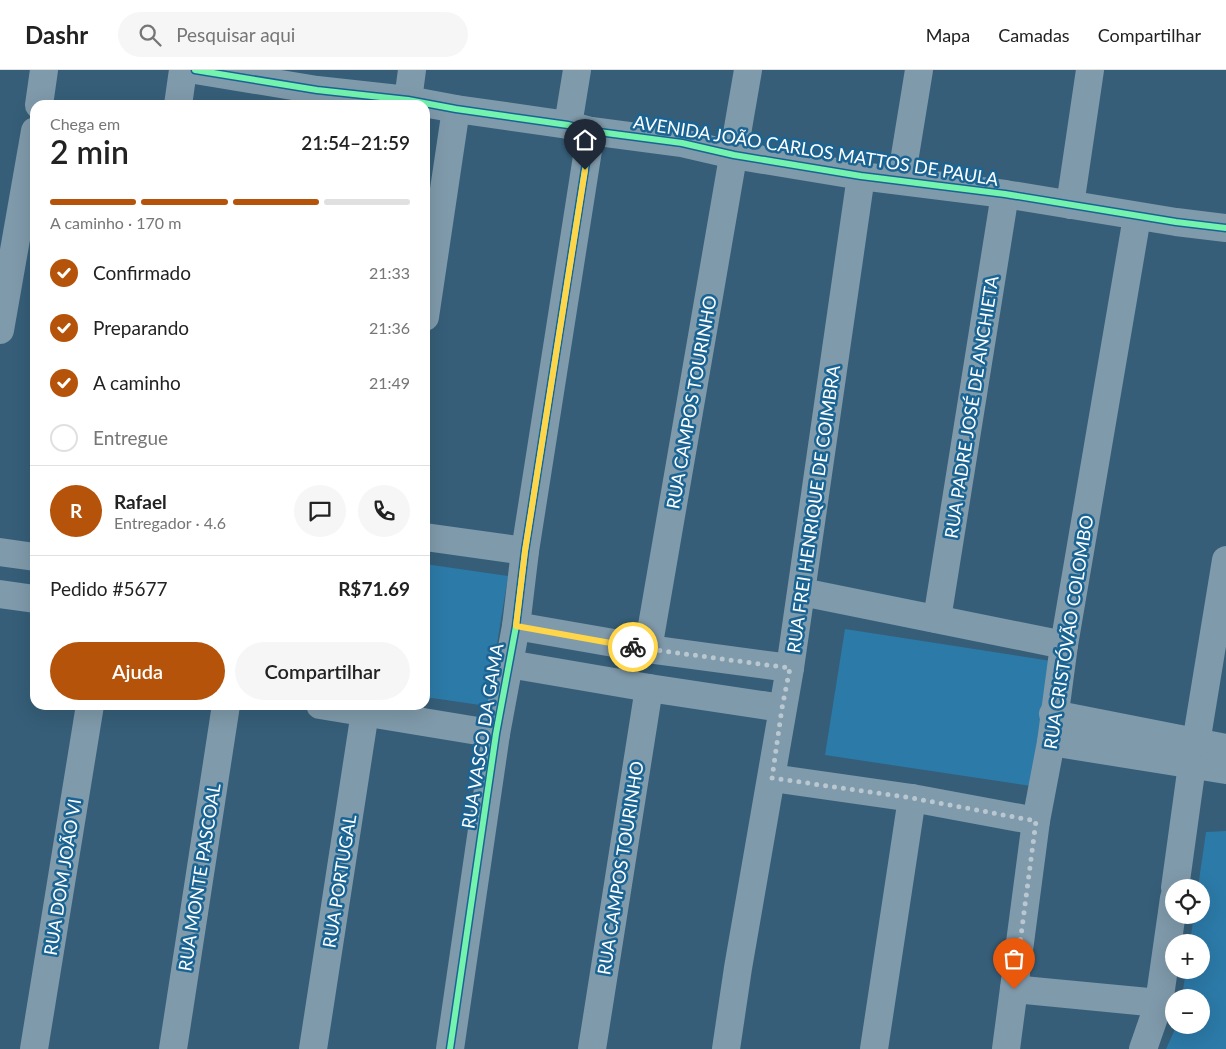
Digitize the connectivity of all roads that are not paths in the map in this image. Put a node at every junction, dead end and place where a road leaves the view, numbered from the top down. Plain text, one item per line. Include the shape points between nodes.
1 (44, 70) edge
2 (183, 70) edge
3 (195, 70) edge
4 (412, 70) edge
5 (577, 70) edge
6 (748, 70) edge
7 (919, 70) edge
8 (1090, 70) edge
9 (252, 75) edge
10 (316, 98) edge
11 (40, 100) edge
12 (179, 100) edge
13 (408, 100) joint
14 (430, 104) edge
15 (456, 109) junction
16 (580, 128) junction
17 (734, 155) junction
18 (30, 159) edge
19 (861, 176) junction
20 (901, 180) junction
21 (1005, 194) junction
22 (1070, 206) junction
23 (1137, 217) junction
24 (1226, 228) edge
25 (430, 283) edge
26 (0, 330) edge
27 (430, 538) edge
28 (525, 551) junction
29 (0, 552) edge
30 (30, 556) edge
31 (1226, 560) edge
32 (802, 592) junction
33 (0, 594) edge
34 (30, 598) edge
35 (938, 619) junction
36 (516, 626) junction
37 (1064, 645) junction
38 (648, 649) junction
39 (508, 664) junction
40 (790, 668) junction
41 (649, 688) junction
42 (782, 708) junction
43 (89, 710) edge
44 (225, 710) edge
45 (351, 710) edge
46 (364, 712) junction
47 (1053, 714) junction
48 (496, 734) junction
49 (1051, 742) junction
50 (1226, 748) edge
51 (1194, 754) junction
52 (1226, 770) edge
53 (772, 778) junction
54 (912, 798) junction
55 (1036, 821) junction
56 (1176, 879) edge
57 (1170, 924) edge
58 (1014, 989) junction
59 (1159, 1004) junction
60 (34, 1049) edge
61 (173, 1049) edge
62 (313, 1049) edge
63 (450, 1049) edge
64 (592, 1049) edge
65 (726, 1049) edge
66 (874, 1049) edge
67 (1006, 1049) edge
68 (1143, 1049) edge

1 - 11 street
2 - 12 street
3 - 9 street, AVENIDA JOÃO CARLOS MATTOS DE PAULA
4 - 13 street
5 - 16 street, RUA VASCO DA GAMA
6 - 17 street, RUA CAMPOS TOURINHO
7 - 20 street
8 - 22 street
9 - 10 street, AVENIDA JOÃO CARLOS MATTOS DE PAULA
10 - 13 street, AVENIDA JOÃO CARLOS MATTOS DE PAULA
14 - 15 street, AVENIDA JOÃO CARLOS MATTOS DE PAULA
15 - 16 street, AVENIDA JOÃO CARLOS MATTOS DE PAULA
15 - 25 street
16 - 17 street, AVENIDA JOÃO CARLOS MATTOS DE PAULA via 682,143
16 - 28 street, RUA VASCO DA GAMA
17 - 19 street, AVENIDA JOÃO CARLOS MATTOS DE PAULA
17 - 38 street, RUA CAMPOS TOURINHO
18 - 26 street
19 - 20 street, AVENIDA JOÃO CARLOS MATTOS DE PAULA
19 - 32 street, RUA FREI HENRIQUE DE COIMBRA
20 - 21 street, AVENIDA JOÃO CARLOS MATTOS DE PAULA
21 - 22 street, AVENIDA JOÃO CARLOS MATTOS DE PAULA
21 - 35 street, RUA PADRE JOSÉ DE ANCHIETA
22 - 23 street, AVENIDA JOÃO CARLOS MATTOS DE PAULA
23 - 24 street, AVENIDA JOÃO CARLOS MATTOS DE PAULA
23 - 37 street, RUA CRISTÓVÃO COLOMBO
27 - 28 street
28 - 36 street, RUA VASCO DA GAMA
29 - 30 street
31 - 51 street
32 - 35 street
32 - 40 street, RUA FREI HENRIQUE DE COIMBRA
33 - 34 street
35 - 37 street
36 - 38 street
36 - 39 street, RUA VASCO DA GAMA
37 - 47 street, RUA CRISTÓVÃO COLOMBO
38 - 40 street
39 - 41 street
39 - 48 street, RUA VASCO DA GAMA
40 - 42 street, RUA FREI HENRIQUE DE COIMBRA
41 - 42 street
41 - 64 street, RUA CAMPOS TOURINHO
42 - 53 street, RUA FREI HENRIQUE DE COIMBRA
43 - 60 street, RUA DOM JOÃO VI
44 - 61 street, RUA MONTE PASCOAL
45 - 46 street
46 - 48 street
46 - 62 street, RUA PORTUGAL
47 - 49 street, RUA CRISTÓVÃO COLOMBO
47 - 51 street
48 - 63 street, RUA VASCO DA GAMA
49 - 51 street
49 - 55 street, RUA CRISTÓVÃO COLOMBO
50 - 51 street
51 - 52 street
51 - 56 street
53 - 54 street
53 - 65 street, RUA FREI HENRIQUE DE COIMBRA
54 - 55 street
54 - 66 street
55 - 58 street, RUA CRISTÓVÃO COLOMBO
57 - 59 street
58 - 59 street
58 - 67 street, RUA CRISTÓVÃO COLOMBO
59 - 68 street

